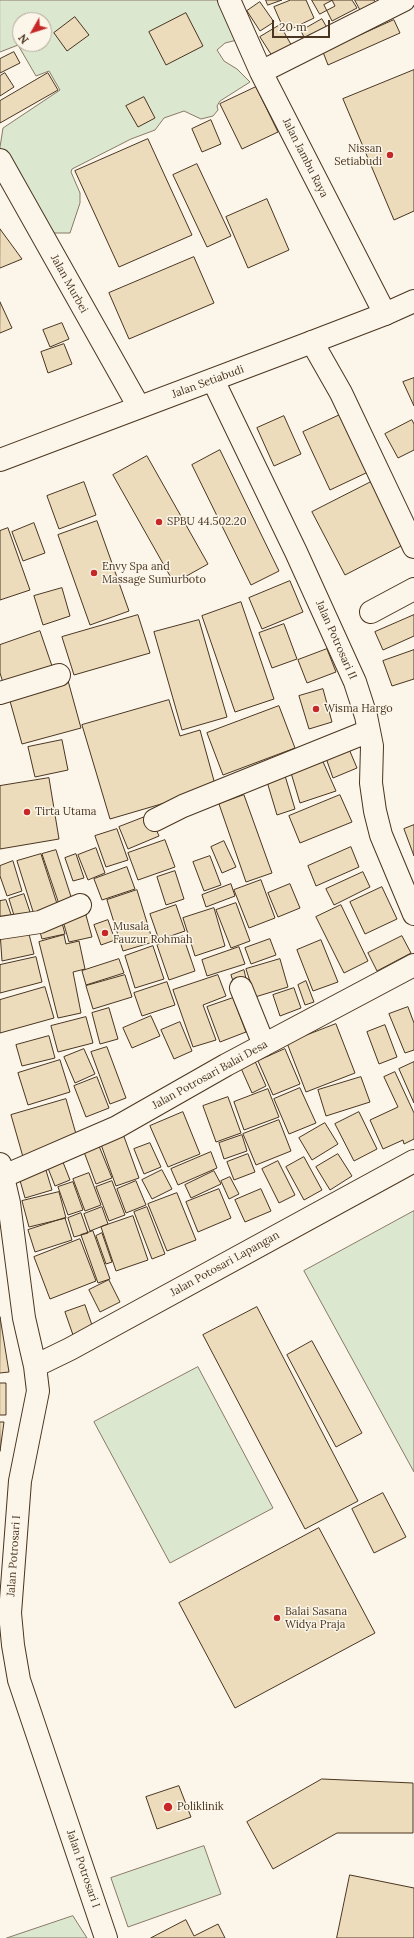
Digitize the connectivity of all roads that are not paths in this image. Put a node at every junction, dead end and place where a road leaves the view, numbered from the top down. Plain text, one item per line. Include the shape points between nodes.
1 (229, 0) edge
2 (404, 0) edge
3 (261, 72) junction
4 (0, 160) edge
5 (414, 301) edge
6 (385, 314) junction
7 (312, 342) junction
8 (212, 380) junction
9 (139, 407) junction
10 (0, 460) edge
11 (414, 547) edge
12 (414, 589) edge
13 (371, 612) dead end
14 (59, 675) dead end
15 (0, 692) edge
16 (369, 731) junction
17 (155, 820) dead end
18 (80, 905) dead end
19 (414, 914) edge
20 (0, 928) edge
21 (414, 965) edge
22 (241, 988) dead end
23 (264, 1045) junction
24 (414, 1161) edge
25 (1, 1171) edge
26 (35, 1366) junction
27 (106, 1938) edge

1 - 3 main road, Jalan Jambu Raya
2 - 3 main road
3 - 6 main road, Jalan Jambu Raya
4 - 9 main road, Jalan Murbei
5 - 6 main road, Jalan Setiabudi
6 - 7 main road, Jalan Setiabudi
7 - 8 main road, Jalan Setiabudi
7 - 11 main road via 341,393
8 - 9 main road, Jalan Setiabudi
8 - 16 main road, Jalan Potrosari II via 296,552 355,682
9 - 10 main road, Jalan Setiabudi
12 - 13 main road
14 - 15 main road
16 - 17 main road
16 - 19 main road, Jalan Potrosari II via 372,746 371,783 374,811 381,835
18 - 20 main road via 40,922
21 - 23 main road, Jalan Potrosari Balai Desa
22 - 23 main road
23 - 25 main road, Jalan Potrosari Balai Desa via 117,1127
24 - 26 main road, Jalan Potosari Lapangan
25 - 26 main road, Jalan Potrosari I via 24,1318
26 - 27 main road, Jalan Potrosari I via 38,1391 20,1481 10,1613 13,1645 19,1680

